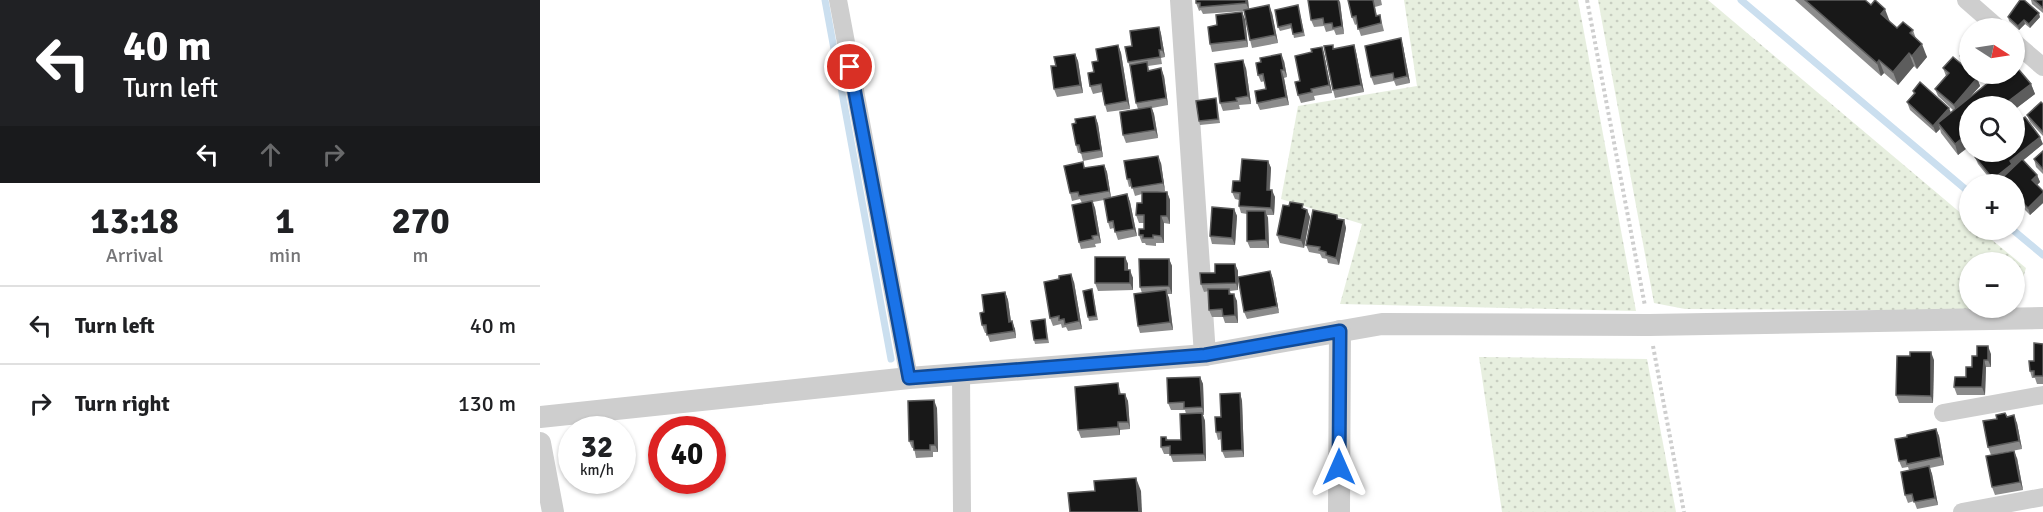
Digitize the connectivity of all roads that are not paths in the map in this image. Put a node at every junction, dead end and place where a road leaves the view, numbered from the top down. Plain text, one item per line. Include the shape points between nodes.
1 (837, 0) edge
2 (1180, 0) edge
3 (1966, 0) edge
4 (1987, 18) edge
5 (2025, 51) edge
6 (2043, 67) edge
7 (2043, 318) edge
8 (1340, 331) junction
9 (1205, 355) junction
10 (961, 373) junction
11 (909, 378) junction
12 (2043, 395) edge
13 (1943, 412) dead end
14 (540, 417) edge
15 (540, 443) edge
16 (2043, 497) edge
17 (553, 512) edge
18 (962, 512) edge
19 (1339, 512) edge
20 (1962, 512) edge

1 - 11 street
2 - 9 street
3 - 4 street
5 - 6 street
7 - 8 street via 1649,325 1382,324
8 - 9 street
8 - 19 street
9 - 10 street
10 - 11 street
10 - 18 street
11 - 14 street
12 - 13 street
15 - 17 street
16 - 20 street

